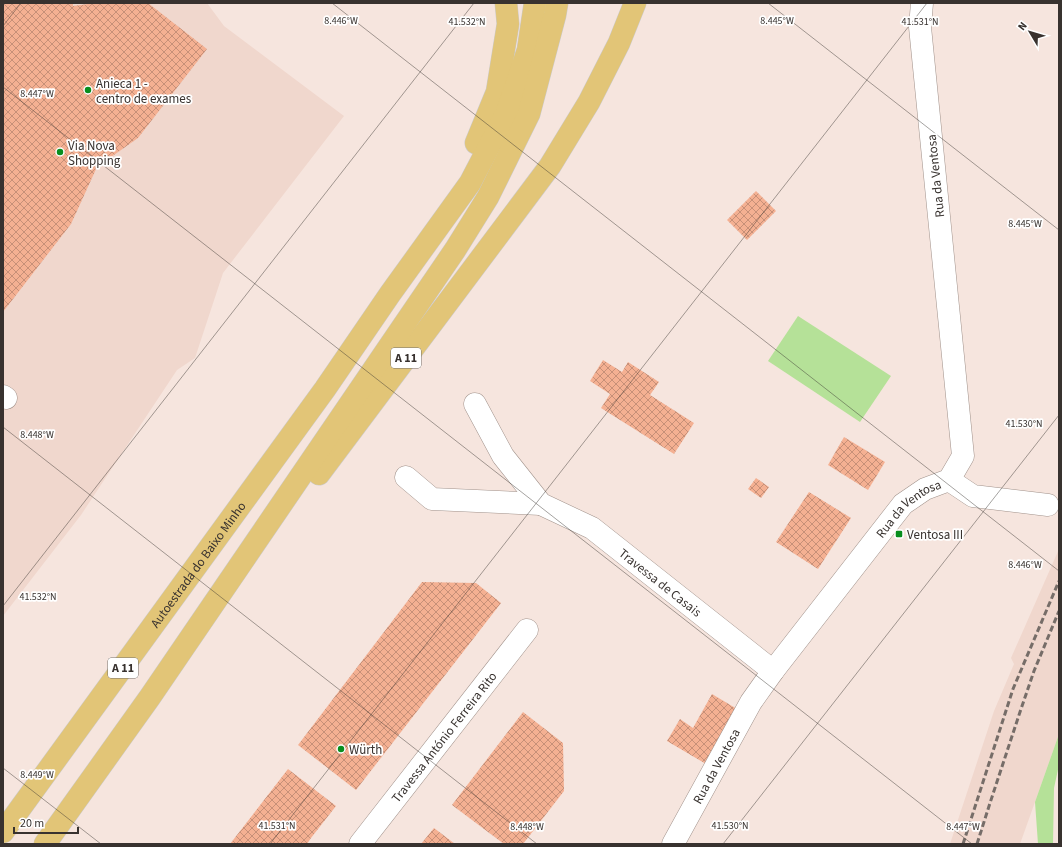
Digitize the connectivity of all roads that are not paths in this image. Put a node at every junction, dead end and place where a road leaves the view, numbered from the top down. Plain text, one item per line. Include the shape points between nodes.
1 (506, 3) edge
2 (535, 3) edge
3 (557, 3) edge
4 (635, 3) edge
5 (922, 3) edge
6 (390, 294) junction
7 (475, 404) dead end
8 (406, 478) dead end
9 (949, 480) junction
10 (541, 504) junction
11 (1048, 506) dead end
12 (527, 630) dead end
13 (773, 671) junction
14 (150, 697) junction
15 (3, 832) edge
16 (45, 844) edge
17 (360, 844) edge
18 (673, 844) edge

1 - 6 highway via 508,24 497,92 462,177
2 - 6 highway, A 11 via 528,50 507,112 470,183
3 - 14 highway via 529,114 488,197 455,250
4 - 14 highway, A 11 via 619,43 589,102 550,166
5 - 9 street, Rua da Ventosa via 920,27 963,456
6 - 15 highway, Autoestrada do Baixo Minho / A 11 via 325,389
7 - 10 street, Travessa de Casais via 503,456
8 - 10 street, Travessa de Casais via 432,499
9 - 11 street via 973,496
9 - 13 street, Rua da Ventosa via 925,489 903,504
10 - 13 street, Travessa de Casais via 592,528
12 - 17 street, Travessa António Ferreira Rito
13 - 18 street, Rua da Ventosa via 751,702
14 - 16 highway, A 11

